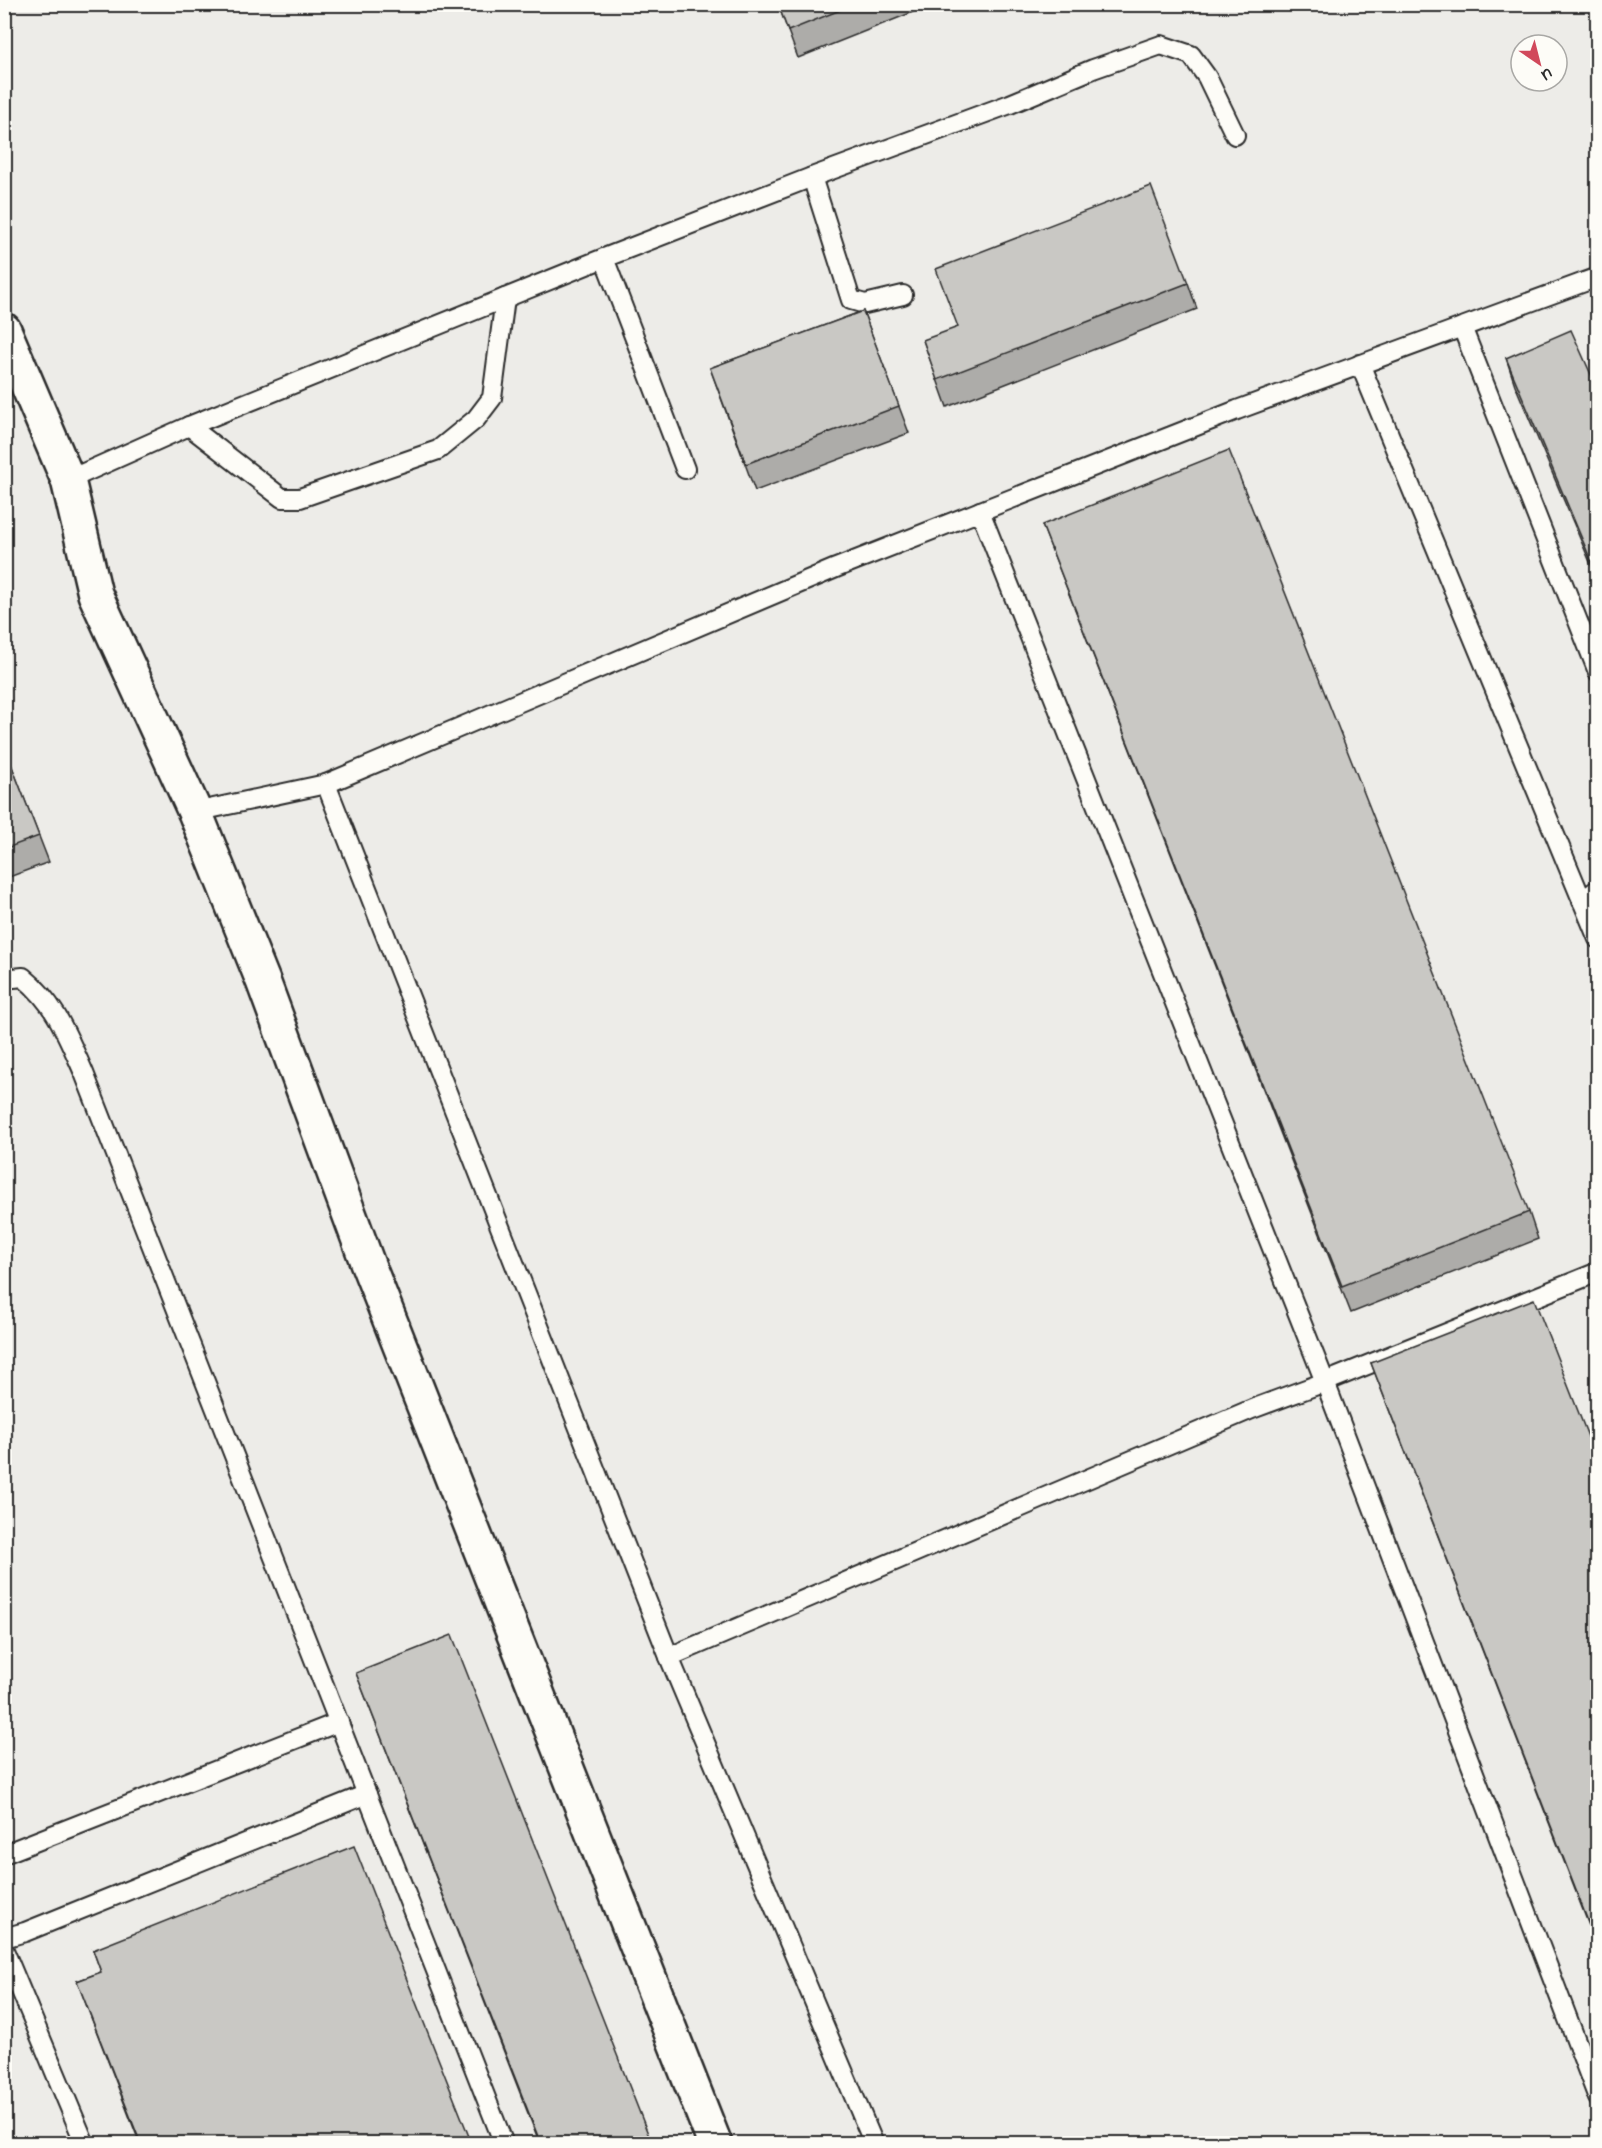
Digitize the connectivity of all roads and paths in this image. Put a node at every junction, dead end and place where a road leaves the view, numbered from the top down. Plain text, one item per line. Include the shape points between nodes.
1 (1235, 135) dead end
2 (812, 177) junction
3 (604, 258) junction
4 (1598, 277) edge
5 (903, 295) dead end
6 (505, 298) junction
7 (1462, 327) junction
8 (4, 330) edge
9 (1360, 364) junction
10 (189, 426) junction
11 (685, 469) dead end
12 (68, 480) junction
13 (980, 511) junction
14 (1598, 672) edge
15 (326, 784) junction
16 (195, 812) junction
17 (1598, 890) edge
18 (1582, 901) junction
19 (1598, 939) edge
20 (4, 979) edge
21 (1598, 1272) edge
22 (1325, 1382) junction
23 (669, 1657) junction
24 (339, 1722) junction
25 (367, 1794) junction
26 (4, 1854) edge
27 (4, 1938) edge
28 (4, 1950) edge
29 (1598, 2098) edge
30 (85, 2144) edge
31 (504, 2144) edge
32 (715, 2144) edge
33 (874, 2144) edge

1 - 2 lane via 1207,77 1191,55 1161,45
2 - 3 lane
2 - 5 lane via 851,300 865,304
3 - 6 lane
3 - 11 lane
4 - 7 lane
6 - 10 lane
6 - 10 lane via 492,398 476,419 438,450 300,498 282,498
7 - 9 lane
7 - 14 lane
8 - 12 street
9 - 13 lane
9 - 18 lane
10 - 12 lane
12 - 16 street via 95,594
13 - 15 lane
13 - 22 lane
15 - 16 lane
15 - 23 lane
16 - 32 street via 263,981 367,1262
17 - 18 lane
18 - 19 lane
20 - 24 lane via 23,977 37,988 58,1016 84,1073
21 - 22 lane
22 - 23 lane via 1252,1409
22 - 29 lane
23 - 33 lane
24 - 25 lane
24 - 26 lane
25 - 27 lane
25 - 31 lane
28 - 30 lane

